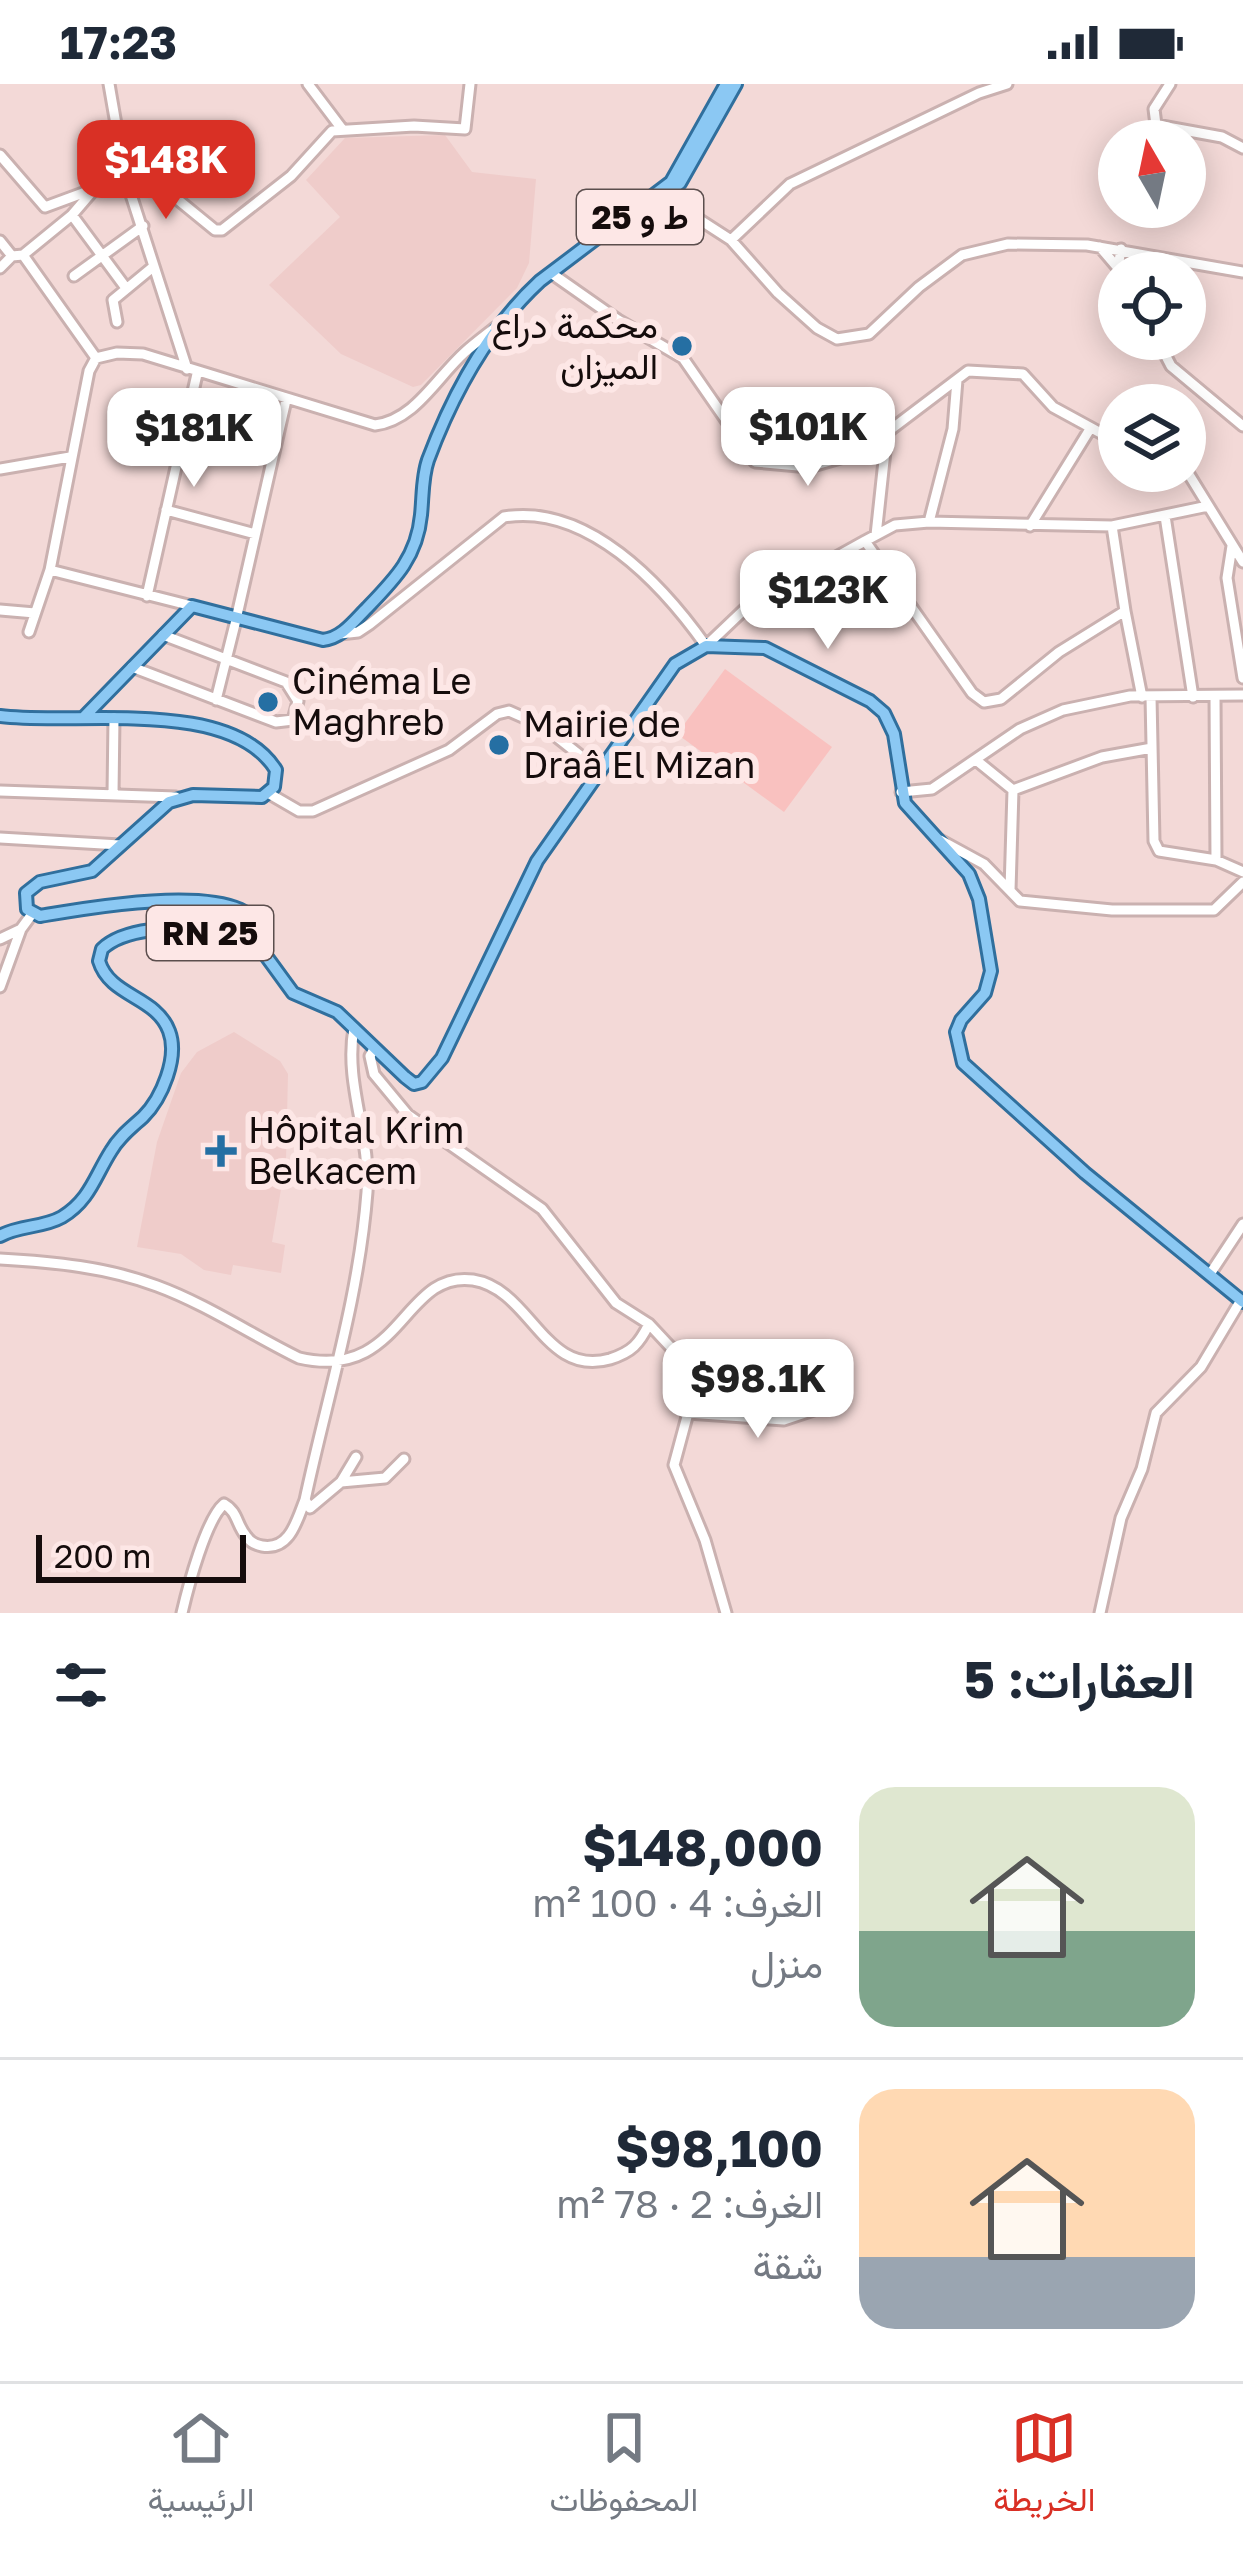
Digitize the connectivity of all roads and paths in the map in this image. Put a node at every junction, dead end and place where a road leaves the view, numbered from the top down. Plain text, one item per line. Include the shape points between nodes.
1 (109, 84) edge
2 (308, 84) edge
3 (470, 84) edge
4 (726, 84) edge
5 (736, 84) edge
6 (1007, 84) edge
7 (1170, 84) edge
8 (342, 129) junction
9 (1243, 148) edge
10 (0, 155) edge
11 (145, 172) dead end
12 (125, 176) junction
13 (96, 188) junction
14 (666, 198) junction
15 (72, 215) junction
16 (143, 226) junction
17 (730, 241) junction
18 (0, 242) edge
19 (1100, 247) junction
20 (1121, 249) junction
21 (1104, 252) edge
22 (1121, 252) edge
23 (18, 256) junction
24 (102, 256) junction
25 (153, 267) junction
26 (0, 268) edge
27 (1243, 272) edge
28 (554, 275) junction
29 (74, 276) dead end
30 (126, 288) junction
31 (504, 320) junction
32 (117, 322) dead end
33 (96, 358) junction
34 (1168, 360) edge
35 (192, 372) junction
36 (957, 380) junction
37 (286, 400) junction
38 (1243, 426) edge
39 (1090, 429) junction
40 (887, 433) junction
41 (1098, 433) edge
42 (70, 457) junction
43 (0, 469) edge
44 (1200, 492) edge
45 (1208, 506) junction
46 (166, 510) junction
47 (1165, 515) junction
48 (929, 522) junction
49 (1030, 526) junction
50 (1112, 526) junction
51 (255, 534) junction
52 (870, 538) junction
53 (1232, 546) junction
54 (1243, 562) edge
55 (50, 570) junction
56 (147, 596) junction
57 (191, 606) junction
58 (0, 610) edge
59 (1125, 611) junction
60 (35, 613) junction
61 (237, 618) junction
62 (29, 632) dead end
63 (340, 634) junction
64 (163, 635) junction
65 (706, 646) junction
66 (226, 661) junction
67 (132, 667) junction
68 (1243, 678) edge
69 (1243, 695) edge
70 (1215, 696) junction
71 (1146, 697) junction
72 (1193, 697) junction
73 (216, 700) junction
74 (0, 716) edge
75 (83, 718) junction
76 (114, 718) junction
77 (1152, 748) junction
78 (976, 760) junction
79 (601, 772) junction
80 (1013, 790) junction
81 (0, 791) edge
82 (901, 792) junction
83 (113, 794) junction
84 (268, 794) junction
85 (182, 797) junction
86 (0, 838) edge
87 (934, 838) junction
88 (120, 844) junction
89 (1216, 860) junction
90 (1243, 872) edge
91 (1243, 882) edge
92 (1010, 890) junction
93 (32, 914) junction
94 (21, 929) junction
95 (0, 939) edge
96 (258, 945) junction
97 (0, 986) edge
98 (354, 1028) junction
99 (374, 1049) junction
100 (1243, 1224) edge
101 (0, 1236) edge
102 (0, 1259) edge
103 (1210, 1274) junction
104 (1242, 1301) edge
105 (650, 1324) junction
106 (340, 1361) junction
107 (820, 1408) dead end
108 (688, 1413) junction
109 (356, 1457) dead end
110 (404, 1459) dead end
111 (341, 1482) junction
112 (305, 1500) junction
113 (182, 1613) edge
114 (726, 1613) edge
115 (1100, 1613) edge

1 - 12 street
2 - 8 street
3 - 8 street via 465,129
4 - 28 main road via 671,182
5 - 14 main road, ط و 25
6 - 17 street via 790,184
7 - 9 street via 1154,110 1156,124
8 - 11 street via 222,230
10 - 13 street via 45,206
12 - 13 street
12 - 16 street
13 - 15 street
14 - 17 street
14 - 28 main road, ط و 25
15 - 23 street
15 - 24 street
16 - 24 street
16 - 25 street
17 - 19 street via 837,339 869,334 962,256 1008,244
18 - 23 street
19 - 20 street
19 - 21 street
20 - 22 street
20 - 27 street
23 - 26 street
23 - 33 street
24 - 29 street
24 - 30 street
25 - 30 street
25 - 35 street
28 - 31 main road
28 - 40 street via 682,358 755,462 809,467 861,452
30 - 32 street via 113,300
31 - 37 street via 391,423
31 - 63 main road via 470,369 428,461 406,566
33 - 35 street via 143,354
33 - 42 street
34 - 38 street
35 - 37 street
35 - 46 street
36 - 39 street via 968,371 1023,374
36 - 40 street
36 - 48 street
37 - 51 street
39 - 41 street
39 - 49 street
40 - 52 street
42 - 43 street
42 - 55 street
44 - 45 street
45 - 47 street
45 - 53 street
46 - 51 street
46 - 56 street
47 - 50 street
47 - 72 street
48 - 49 street
48 - 52 street via 895,525
49 - 50 street
50 - 59 street
51 - 61 street
52 - 59 street via 984,702 1001,699
52 - 65 street via 748,606
53 - 54 street
53 - 68 street via 1227,578
55 - 56 street
55 - 60 street
56 - 57 street
57 - 61 main road
57 - 64 main road
58 - 60 street
59 - 71 street
60 - 62 street
61 - 63 main road via 323,640
61 - 66 street
63 - 65 street via 370,624 486,528 524,513 549,516 611,546
64 - 66 street
64 - 67 main road
65 - 79 main road via 675,664
65 - 82 main road via 765,648 877,706 894,734
66 - 73 street
66 - 73 street via 286,682 297,710 292,720 276,722
67 - 73 street
67 - 75 main road
69 - 70 street
70 - 72 street
70 - 89 street
71 - 72 street
71 - 77 street
71 - 78 street via 1064,710
74 - 75 main road
75 - 76 main road
76 - 83 street
76 - 84 main road via 184,722 252,747 275,770
77 - 80 street
77 - 89 street via 1159,850
78 - 80 street
78 - 82 street via 932,789
79 - 84 street via 543,726 509,711 449,750 313,811
79 - 99 main road via 537,861 429,1077 410,1082
80 - 92 street
81 - 83 street
82 - 87 main road
83 - 85 street
84 - 85 main road
85 - 88 main road
86 - 88 street
87 - 92 street via 984,864
87 - 103 main road via 969,874 980,899 991,971 956,1032 962,1063
88 - 93 main road via 92,871 32,886 25,901
89 - 90 street
91 - 92 street via 1214,910 1020,901
93 - 94 street
93 - 96 main road, RN 25 via 219,901 253,920
94 - 95 street
94 - 97 street
96 - 98 main road via 293,993
96 - 101 main road, RN 25 via 204,931 158,932 121,937 102,950 103,974 164,1021 171,1063 152,1106 112,1148 89,1194 59,1219
98 - 99 main road
98 - 106 street via 348,1059 368,1186
99 - 105 street via 374,1074 408,1115 542,1209 616,1304
100 - 103 street
102 - 106 street via 136,1278 299,1358
103 - 104 main road
104 - 115 street via 1202,1367 1156,1413
105 - 106 street via 638,1346 620,1356 580,1360 561,1354 496,1288 455,1280 423,1298 373,1350
105 - 108 street via 677,1354
106 - 112 street
107 - 108 street via 784,1420
108 - 114 street via 674,1466
109 - 111 street
110 - 111 street via 385,1478
111 - 112 street via 310,1508
112 - 113 street via 292,1532 272,1546 257,1546 232,1508 218,1508

